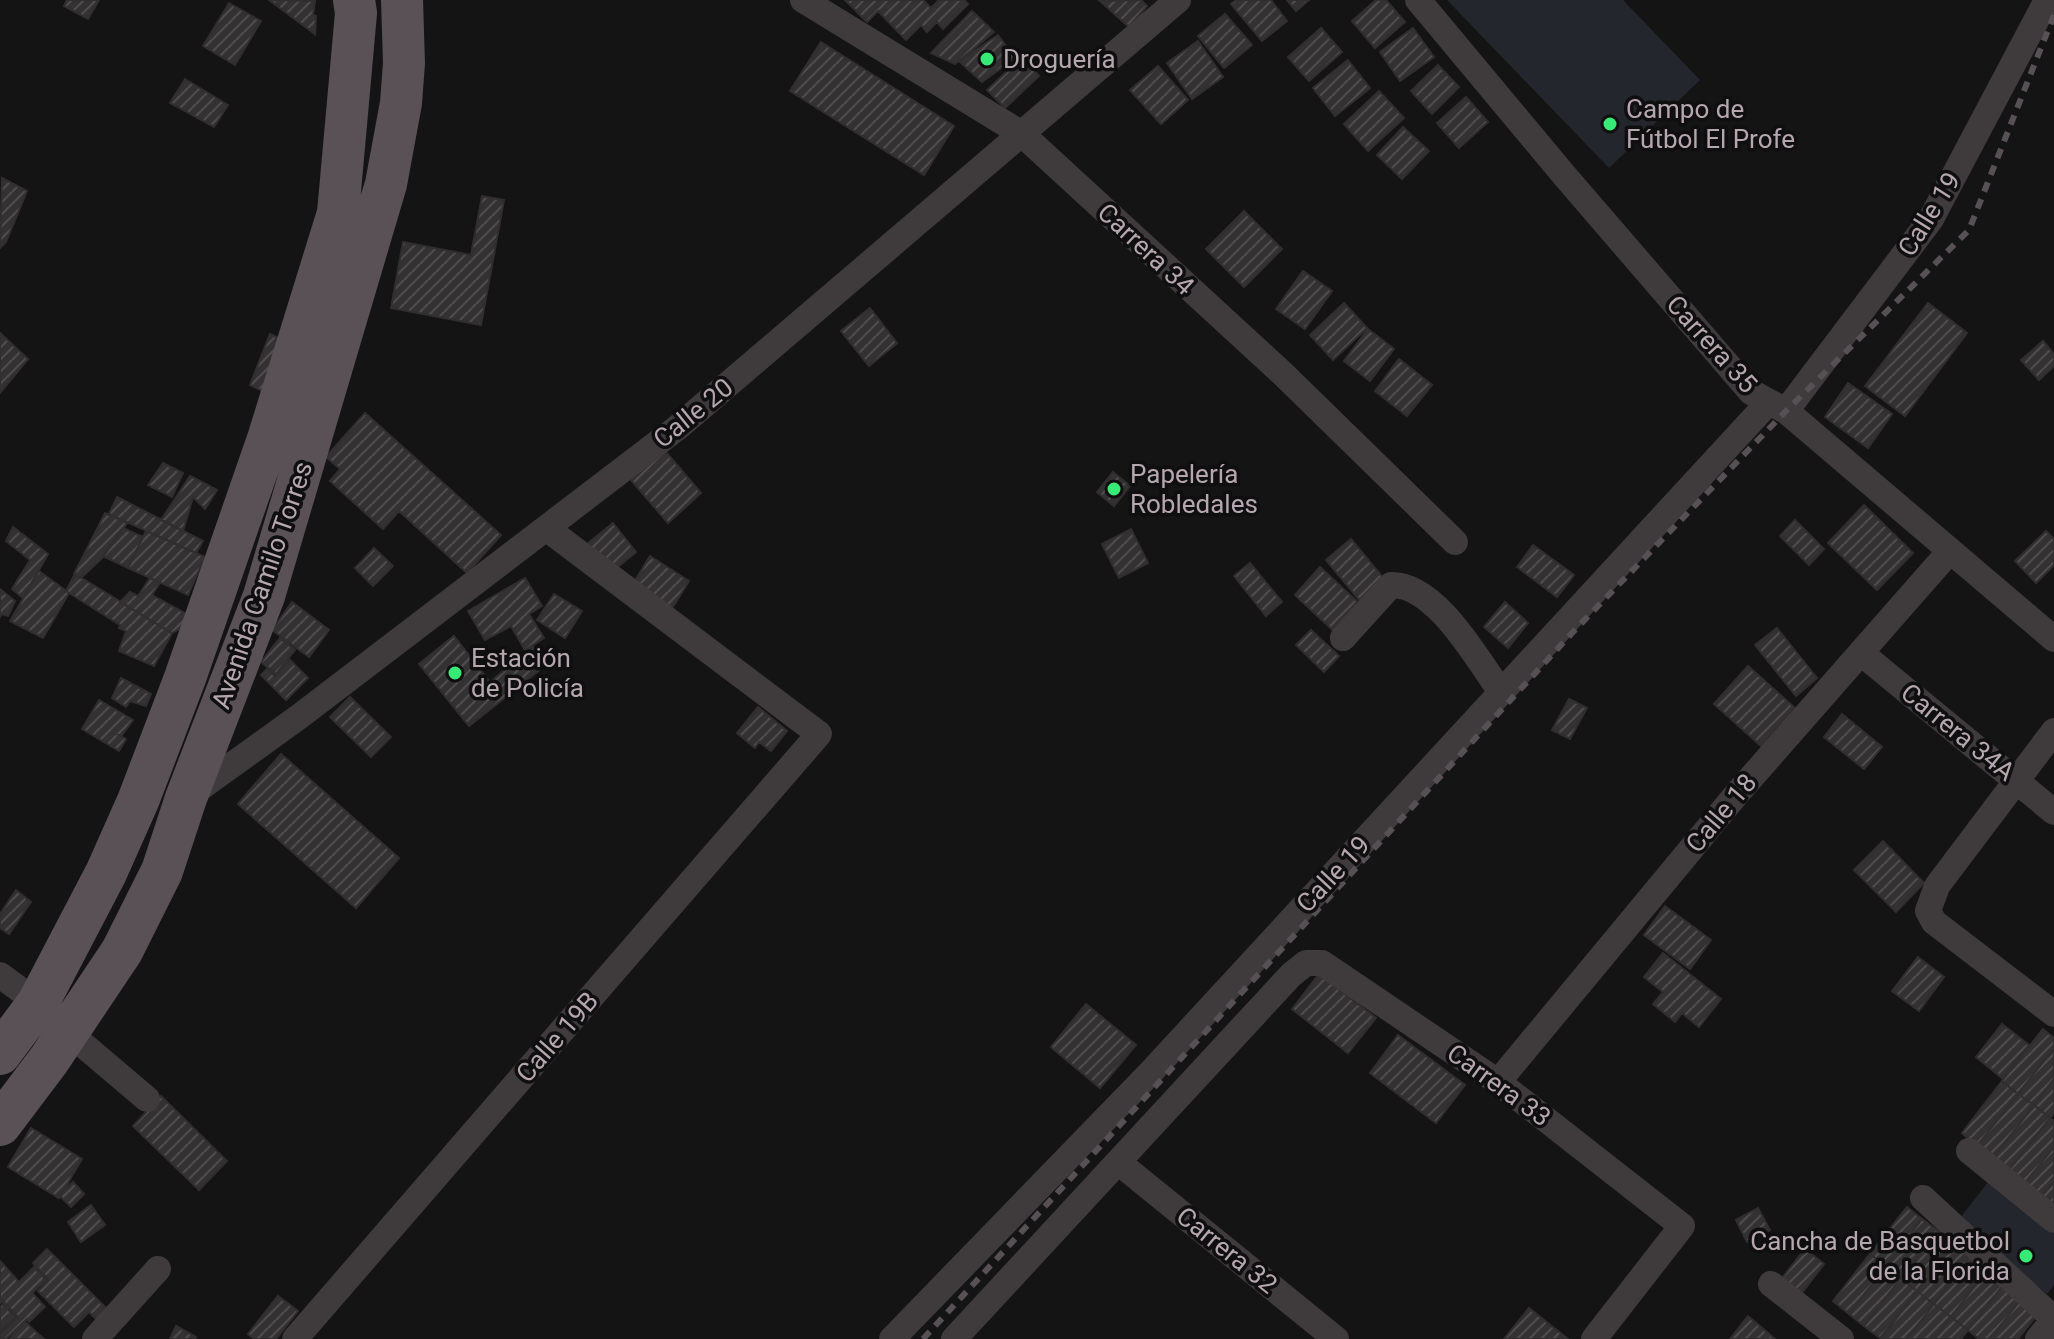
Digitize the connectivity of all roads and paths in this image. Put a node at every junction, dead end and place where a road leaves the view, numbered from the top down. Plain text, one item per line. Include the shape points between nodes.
1 (354, 0) edge
2 (402, 0) edge
3 (803, 0) edge
4 (836, 0) edge
5 (1178, 0) edge
6 (1418, 0) edge
7 (2047, 0) edge
8 (848, 27) junction
9 (1022, 134) junction
10 (1777, 407) junction
11 (546, 528) junction
12 (1455, 542) dead end
13 (1950, 551) junction
14 (1343, 638) dead end
15 (2054, 639) edge
16 (1861, 653) junction
17 (1501, 692) junction
18 (2054, 731) edge
19 (2017, 780) junction
20 (186, 798) junction
21 (2054, 812) edge
22 (0, 975) edge
23 (38, 1003) junction
24 (2054, 1014) edge
25 (68, 1032) junction
26 (0, 1054) edge
27 (1498, 1082) junction
28 (147, 1099) dead end
29 (0, 1125) edge
30 (1969, 1151) dead end
31 (1118, 1162) junction
32 (1923, 1198) dead end
33 (2054, 1220) edge
34 (158, 1269) dead end
35 (1771, 1284) dead end
36 (2054, 1319) edge
37 (95, 1339) edge
38 (295, 1339) edge
39 (892, 1339) edge
40 (954, 1339) edge
41 (1336, 1339) edge
42 (1594, 1339) edge
43 (1841, 1339) edge
44 (2038, 1339) edge

1 - 23 main road, Avenida Camilo Torres via 338,213 272,424 138,801
2 - 20 main road, Avenida Camilo Torres via 401,103 386,184 264,596
3 - 8 street, Carrera 34
4 - 8 street via 852,14
5 - 9 street, Calle 20
6 - 10 street, Carrera 35 via 1751,392
7 - 10 street, Calle 19 via 1931,219
8 - 9 street, Carrera 34
9 - 11 street, Calle 20 via 677,428
9 - 12 street, Carrera 34 via 1282,373
10 - 13 street, Carrera 35
10 - 17 street, Calle 19
11 - 20 street, Calle 20
11 - 38 street, Calle 19B via 819,734
13 - 15 street, Carrera 35
13 - 16 street, Calle 18
14 - 17 street via 1391,585 1413,588 1455,627
16 - 19 street, Carrera 34A
16 - 27 street, Calle 18
17 - 39 street, Calle 19 via 1151,1072
18 - 19 street
19 - 21 street, Carrera 34A
19 - 24 street via 1937,886 1928,911 1934,922
20 - 25 main road, Avenida Camilo Torres via 162,871 122,951
22 - 23 street
23 - 26 main road, Avenida Camilo Torres
25 - 28 street
25 - 29 main road, Avenida Camilo Torres
27 - 31 street, Carrera 33 via 1322,963 1306,963
27 - 42 street, Carrera 33 via 1682,1226
30 - 33 street
31 - 40 street
31 - 41 street, Carrera 32
32 - 36 street
34 - 37 street
35 - 43 street
36 - 44 street

